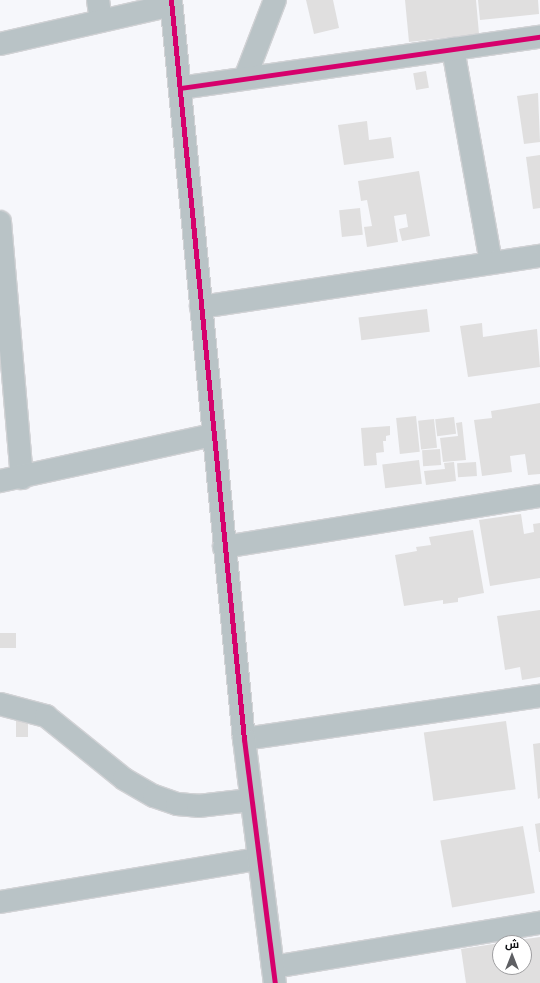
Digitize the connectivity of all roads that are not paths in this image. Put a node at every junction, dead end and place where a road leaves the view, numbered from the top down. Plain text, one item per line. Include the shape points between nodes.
1 (275, 0) edge
2 (171, 2) edge
3 (99, 10) edge
4 (540, 37) edge
5 (0, 44) edge
6 (453, 49) junction
7 (245, 78) junction
8 (180, 88) junction
9 (0, 222) edge
10 (540, 256) edge
11 (491, 263) junction
12 (2, 275) edge
13 (201, 307) junction
14 (212, 434) junction
15 (22, 478) junction
16 (0, 481) edge
17 (540, 496) edge
18 (224, 547) junction
19 (540, 696) edge
20 (0, 704) edge
21 (244, 739) junction
22 (251, 800) junction
23 (258, 859) junction
24 (0, 902) edge
25 (540, 923) edge
26 (274, 975) edge

1 - 7 street
2 - 3 street
2 - 8 street
3 - 5 street
4 - 6 street
6 - 7 street
6 - 11 street
7 - 8 street
8 - 13 street
9 - 12 street
10 - 11 street
11 - 13 street
12 - 15 street
13 - 14 street
14 - 15 street
14 - 18 street
15 - 16 street
17 - 18 street
18 - 21 street
19 - 21 street
20 - 22 street via 46,716 124,779 154,796 177,804 198,806
21 - 22 street
22 - 23 street
23 - 24 street
23 - 26 street
25 - 26 street

